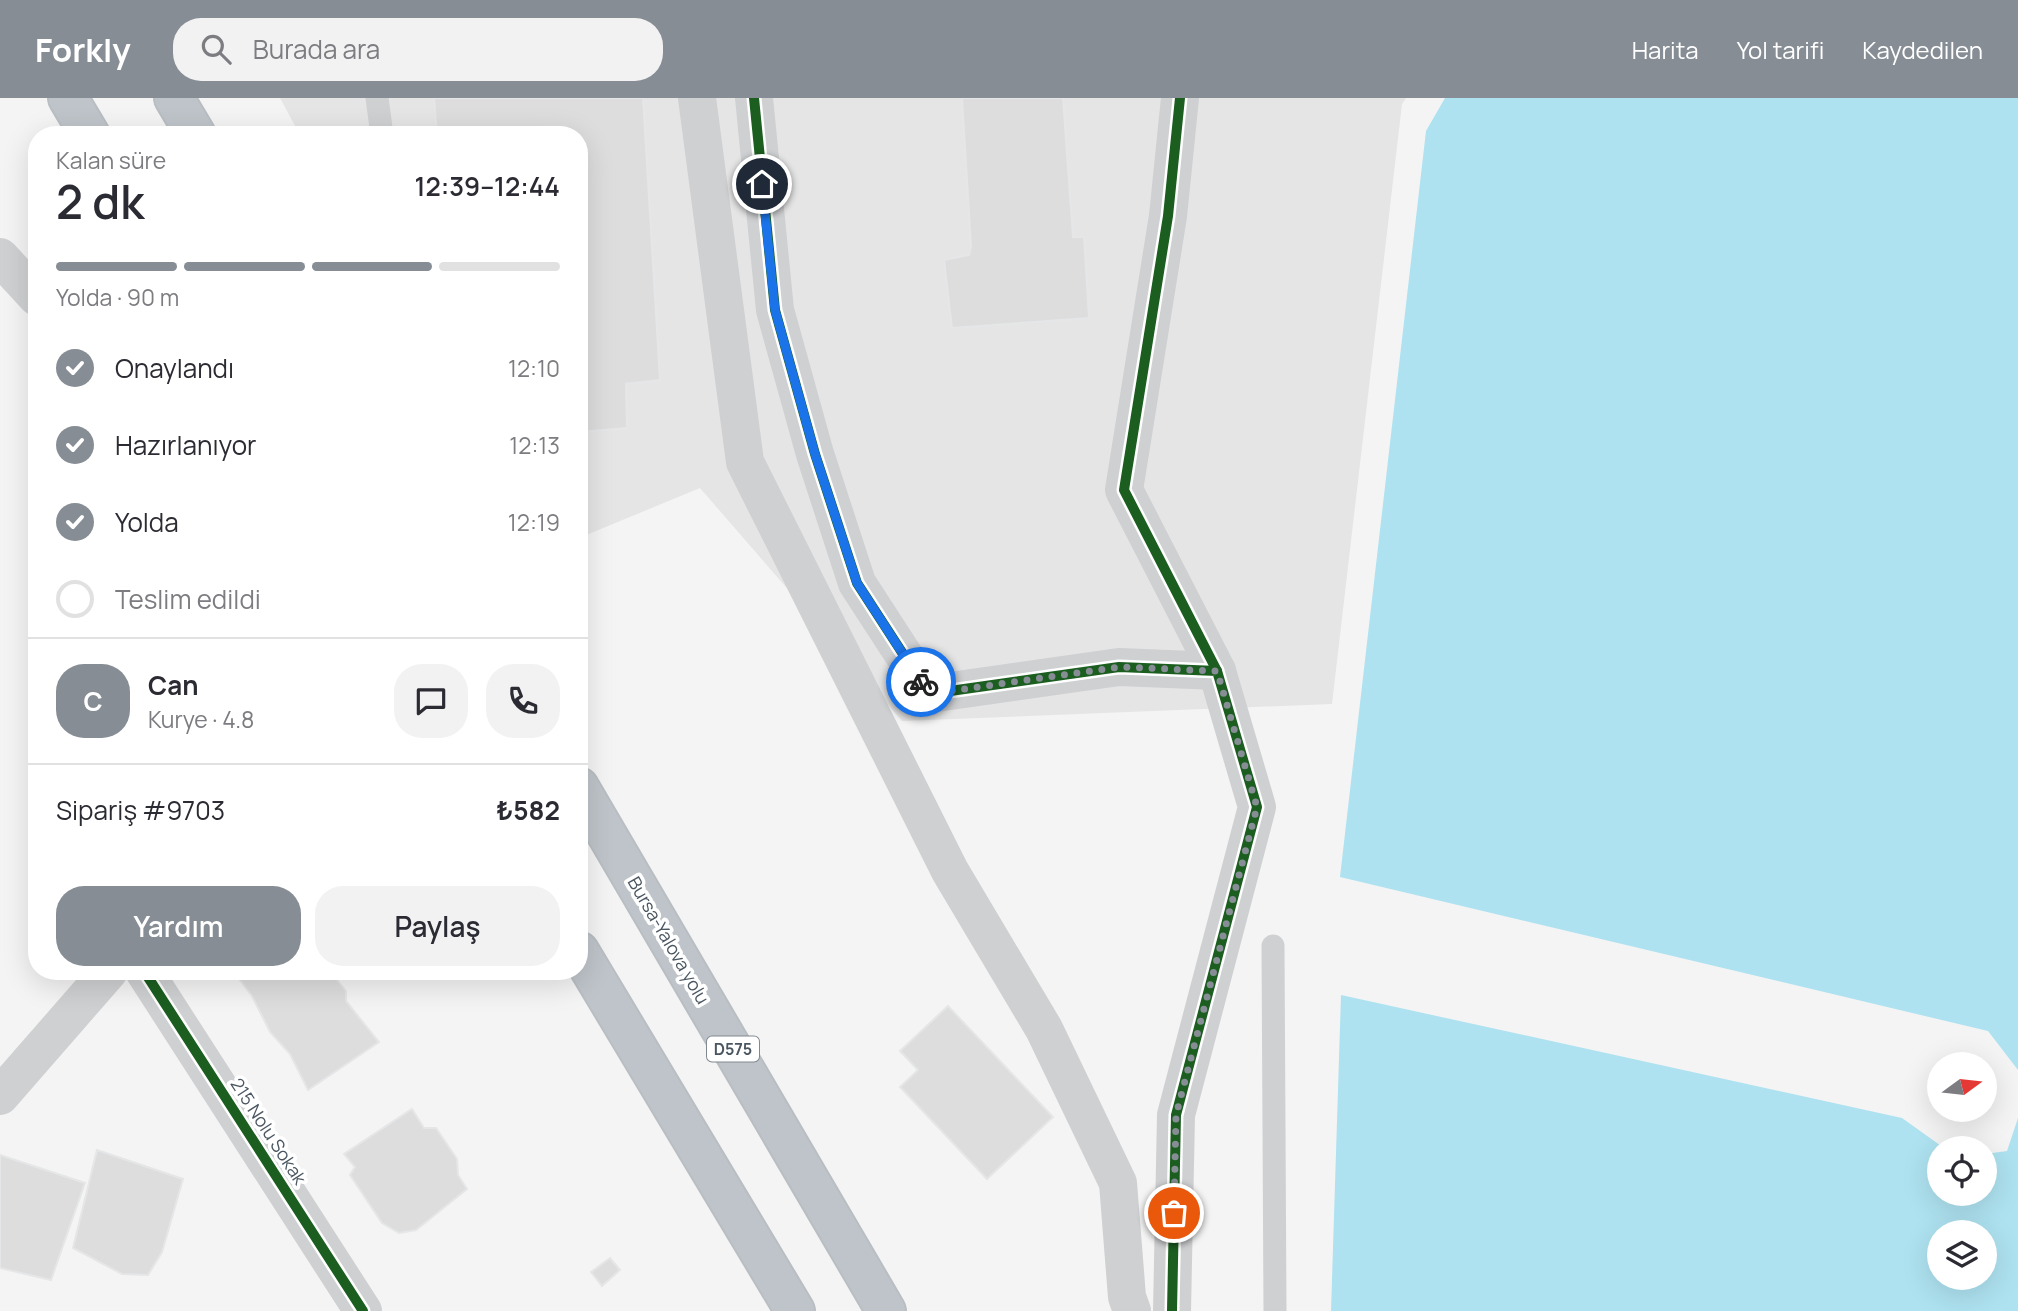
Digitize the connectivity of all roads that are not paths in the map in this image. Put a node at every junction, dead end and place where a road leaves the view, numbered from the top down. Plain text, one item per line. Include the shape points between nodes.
1 (68, 98) edge
2 (174, 98) edge
3 (377, 98) edge
4 (697, 98) edge
5 (754, 98) edge
6 (1180, 98) edge
7 (85, 126) edge
8 (191, 126) edge
9 (381, 126) edge
10 (0, 257) edge
11 (28, 287) edge
12 (1217, 671) junction
13 (588, 802) edge
14 (1273, 946) dead end
15 (588, 966) edge
16 (101, 980) edge
17 (150, 980) edge
18 (0, 1096) edge
19 (363, 1311) edge
20 (795, 1311) edge
21 (886, 1311) edge
22 (1132, 1311) edge
23 (1172, 1311) edge
24 (1275, 1311) edge

1 - 7 highway
2 - 8 highway
3 - 9 lane
4 - 22 street via 745,463 950,871 1044,1029 1118,1183
5 - 12 street via 775,310 815,454 857,583 929,694 1119,667
6 - 12 street via 1168,216 1124,490
10 - 11 street
12 - 23 street via 1257,807 1176,1115
13 - 21 highway, Bursa-Yalova yolu / D575
14 - 24 lane
15 - 20 highway
16 - 18 street
17 - 19 street, 215 Nolu Sokak

